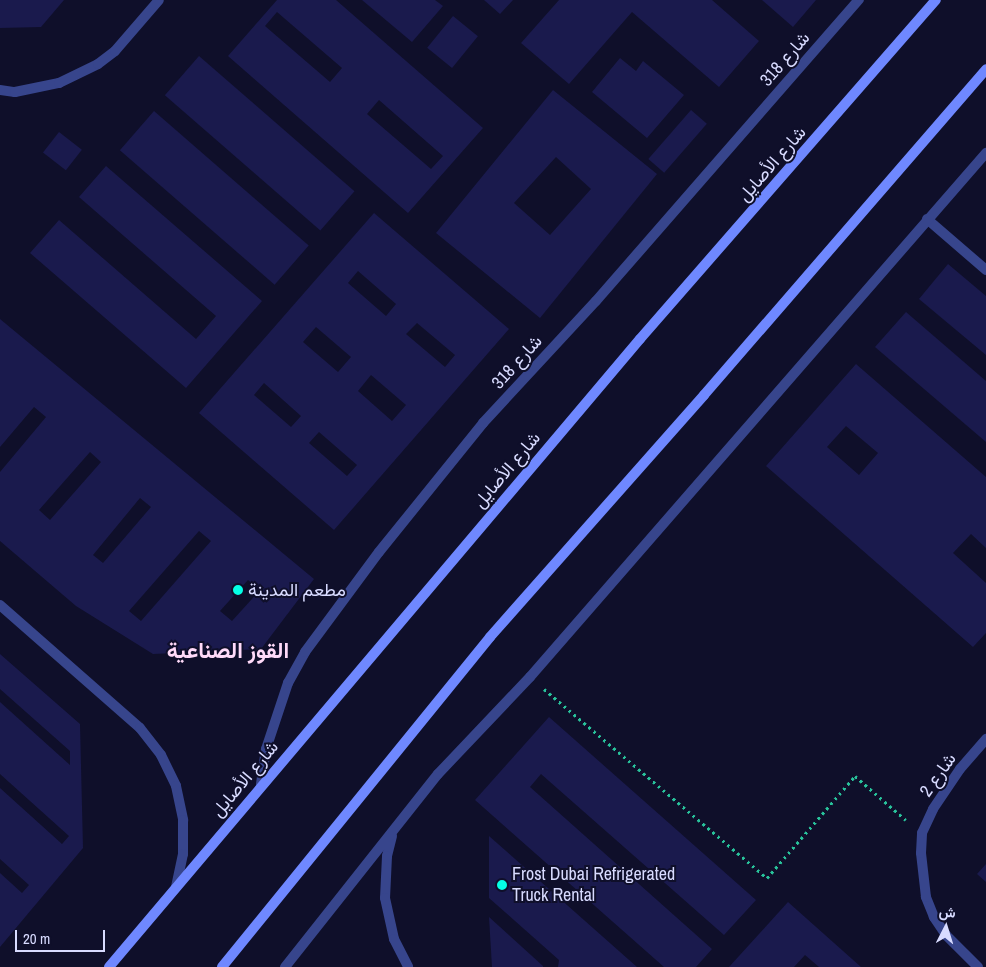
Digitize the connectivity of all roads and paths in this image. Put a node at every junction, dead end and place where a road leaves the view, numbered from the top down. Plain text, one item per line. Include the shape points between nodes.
1 (159, 0) edge
2 (859, 0) edge
3 (936, 0) edge
4 (986, 69) edge
5 (0, 90) edge
6 (986, 152) edge
7 (927, 219) junction
8 (986, 270) edge
9 (0, 605) edge
10 (530, 677) junction
11 (986, 739) edge
12 (261, 784) junction
13 (922, 833) junction
14 (392, 836) junction
15 (176, 887) junction
16 (109, 967) edge
17 (222, 967) edge
18 (285, 967) edge
19 (408, 967) edge
20 (978, 967) edge

1 - 5 street via 115,51 98,64 59,83 15,92
2 - 12 street, شارع 318 via 596,301 483,423 379,552 305,652 288,683 266,749
3 - 12 main road, شارع الأصايل via 640,339
4 - 17 main road via 490,637
6 - 7 street
7 - 8 street
7 - 10 street
9 - 15 street via 140,728 161,755 176,786 183,820 183,854
10 - 13 path via 767,878 855,776
10 - 14 street via 438,774
11 - 13 street, شارع 2 via 946,788
12 - 15 main road, شارع الأصايل
13 - 20 street via 922,875 934,917 946,935
14 - 18 street
14 - 19 street via 387,856 385,898 394,939
15 - 16 main road, شارع الأصايل

